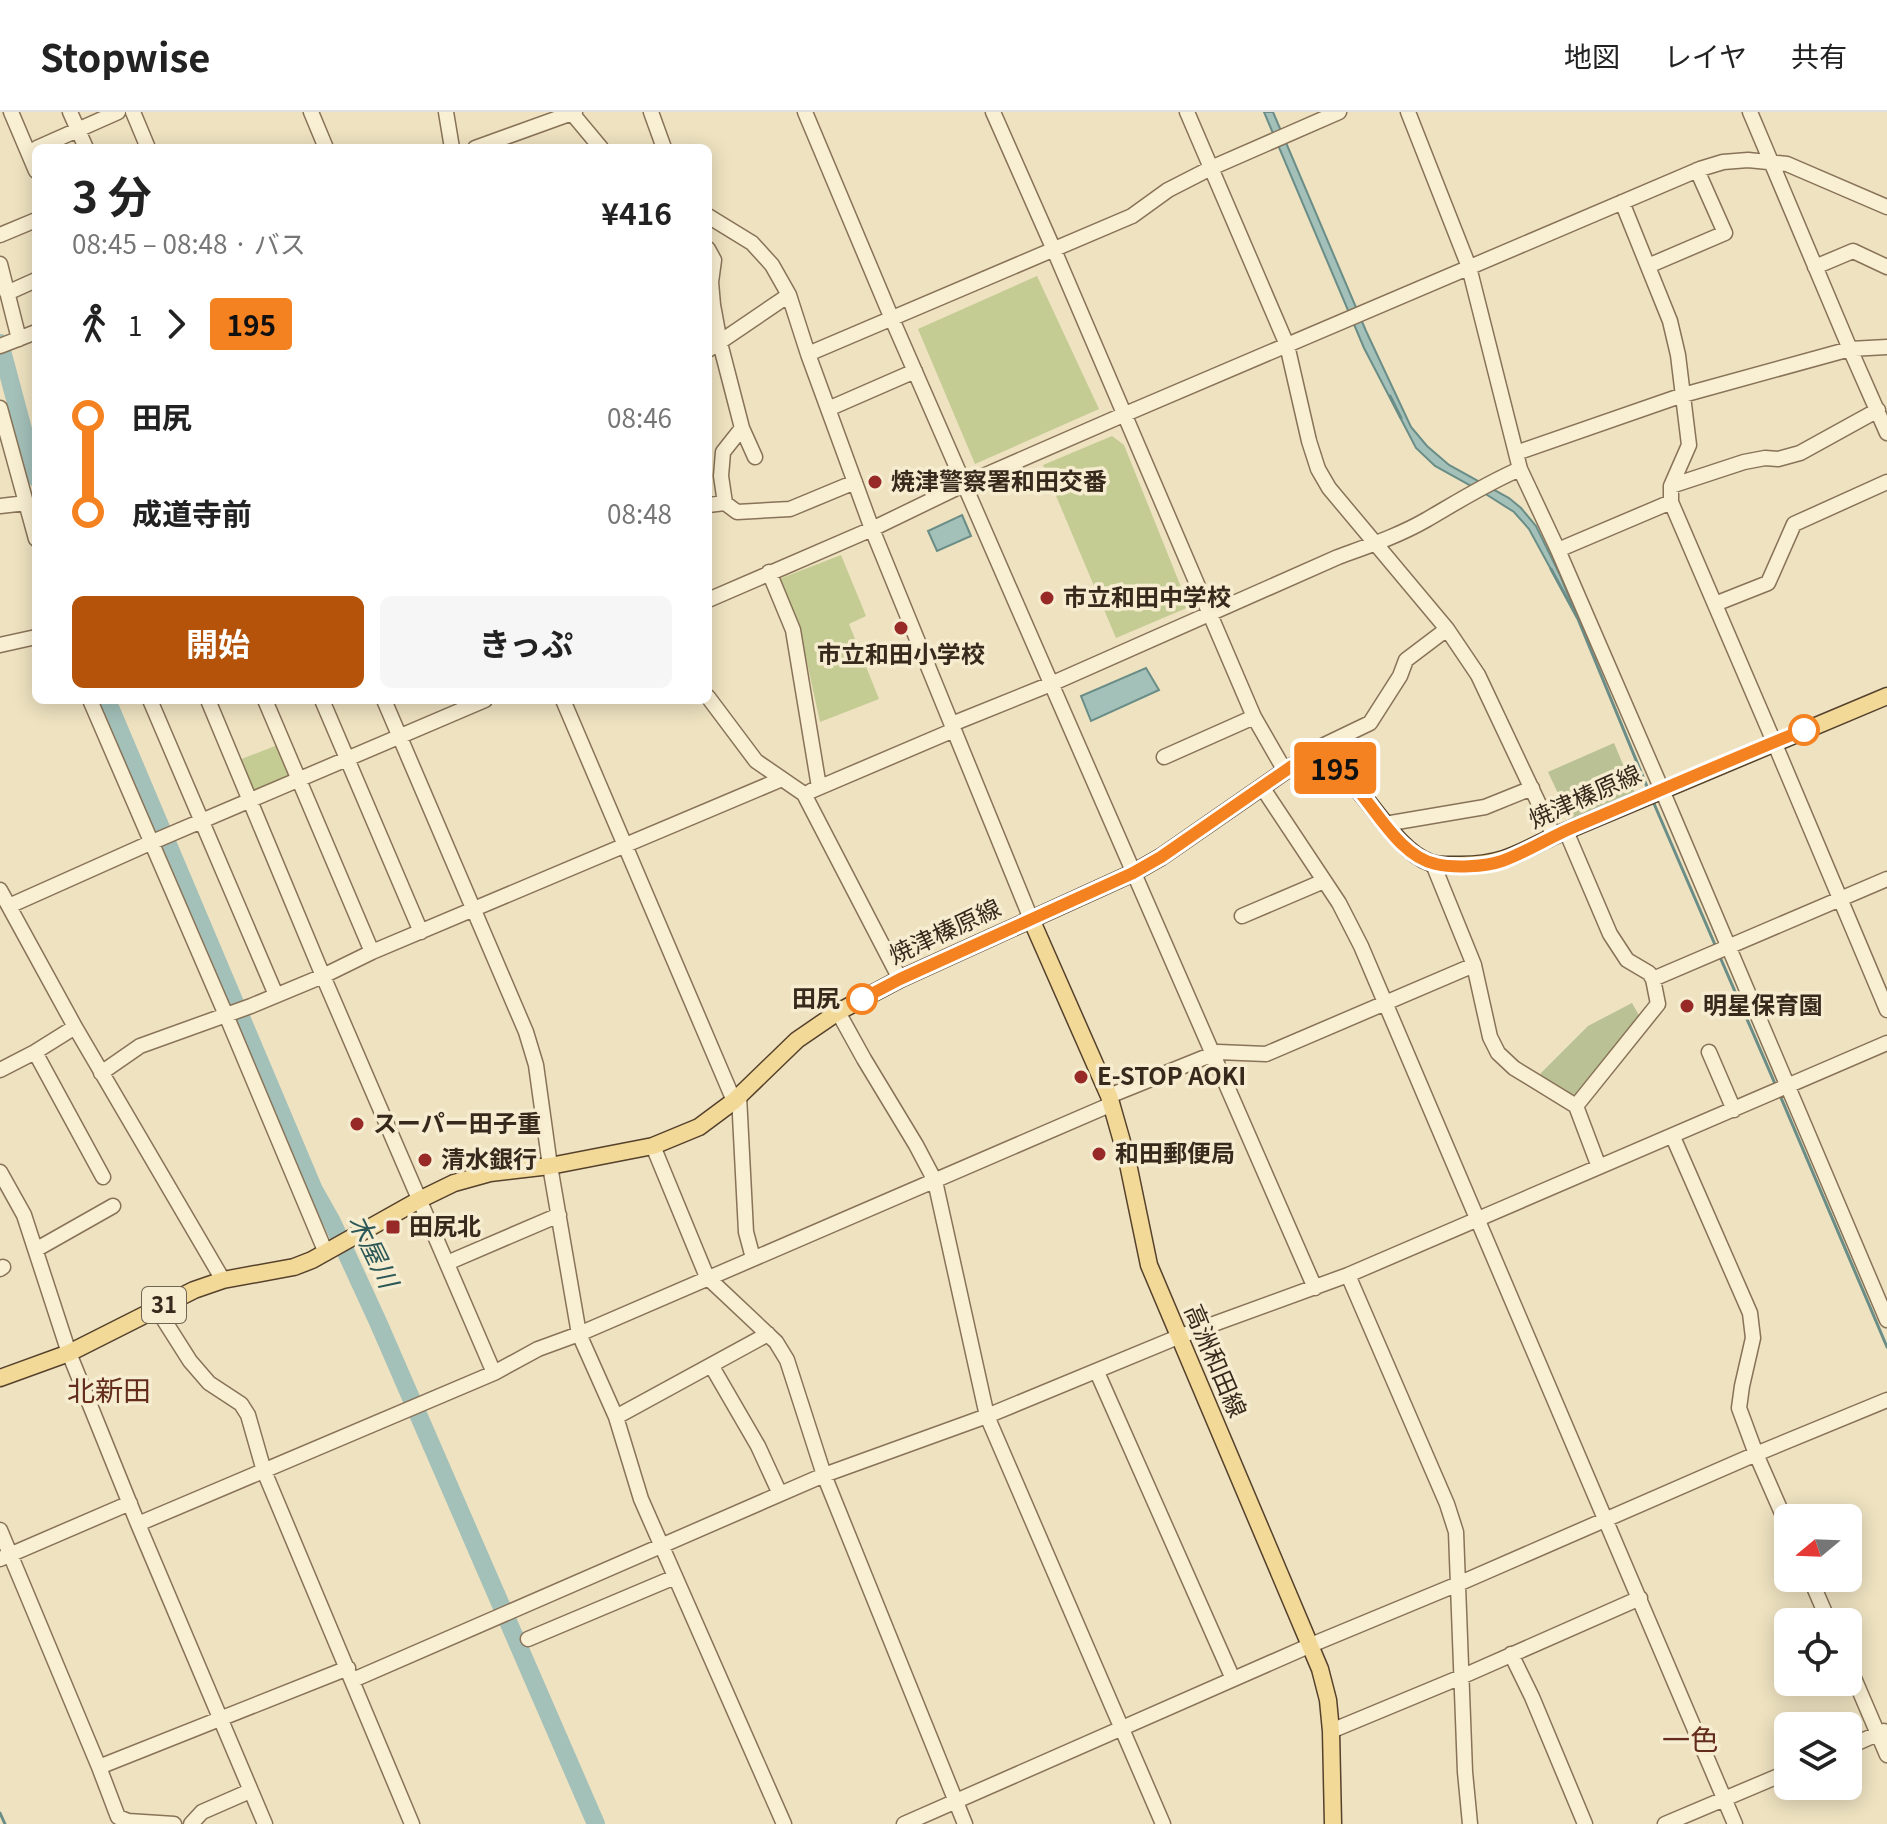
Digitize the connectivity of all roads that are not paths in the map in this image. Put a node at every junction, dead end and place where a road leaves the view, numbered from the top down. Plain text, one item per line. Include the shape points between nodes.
1 (11, 112) edge
2 (70, 112) edge
3 (118, 112) edge
4 (133, 112) edge
5 (311, 112) edge
6 (446, 112) edge
7 (572, 112) edge
8 (651, 112) edge
9 (805, 112) edge
10 (993, 112) edge
11 (1187, 112) edge
12 (1339, 112) edge
13 (1408, 112) edge
14 (1750, 112) edge
15 (78, 130) junction
16 (46, 144) edge
17 (84, 144) edge
18 (146, 144) edge
19 (324, 144) edge
20 (451, 144) edge
21 (486, 144) edge
22 (598, 144) edge
23 (663, 144) edge
24 (32, 146) edge
25 (1772, 162) junction
26 (1211, 168) junction
27 (1697, 170) junction
28 (1622, 202) junction
29 (1887, 207) edge
30 (712, 218) edge
31 (32, 222) edge
32 (0, 235) edge
33 (1054, 250) junction
34 (0, 264) edge
35 (1648, 266) junction
36 (1469, 267) junction
37 (1815, 267) junction
38 (1887, 267) edge
39 (32, 282) edge
40 (7, 293) junction
41 (712, 294) edge
42 (789, 295) junction
43 (892, 319) junction
44 (32, 334) edge
45 (18, 339) junction
46 (1287, 345) junction
47 (0, 346) edge
48 (714, 347) edge
49 (1887, 347) edge
50 (1850, 349) junction
51 (808, 354) junction
52 (915, 371) junction
53 (1683, 395) junction
54 (0, 408) edge
55 (828, 409) junction
56 (1878, 410) junction
57 (1123, 415) junction
58 (742, 428) junction
59 (1887, 433) edge
60 (1516, 453) junction
61 (755, 457) dead end
62 (1520, 469) junction
63 (855, 482) junction
64 (1887, 482) edge
65 (965, 484) junction
66 (1671, 486) junction
67 (1671, 502) junction
68 (26, 503) junction
69 (725, 503) junction
70 (712, 505) edge
71 (0, 506) edge
72 (32, 525) edge
73 (872, 529) junction
74 (1375, 544) junction
75 (1558, 550) junction
76 (769, 572) junction
77 (712, 598) edge
78 (1715, 604) junction
79 (1211, 614) junction
80 (1447, 629) junction
81 (32, 638) edge
82 (0, 645) edge
83 (1051, 684) junction
84 (1887, 696) edge
85 (712, 702) edge
86 (92, 704) edge
87 (152, 704) edge
88 (210, 704) edge
89 (267, 704) edge
90 (324, 704) edge
91 (386, 704) edge
92 (476, 704) edge
93 (565, 704) edge
94 (1254, 717) junction
95 (953, 727) junction
96 (400, 737) junction
97 (1774, 742) junction
98 (1164, 757) dead end
99 (348, 759) junction
100 (1314, 759) junction
101 (1285, 771) junction
102 (782, 779) junction
103 (299, 780) junction
104 (819, 787) junction
105 (1262, 787) junction
106 (1532, 788) junction
107 (1662, 790) junction
108 (804, 794) junction
109 (251, 800) junction
110 (202, 821) junction
111 (1385, 824) junction
112 (1560, 833) junction
113 (150, 843) junction
114 (625, 846) junction
115 (1433, 864) junction
116 (1133, 873) junction
117 (1887, 879) edge
118 (1324, 881) junction
119 (0, 890) edge
120 (1840, 899) junction
121 (9, 906) junction
122 (473, 910) junction
123 (1242, 916) dead end
124 (1031, 919) junction
125 (421, 932) junction
126 (1728, 947) junction
127 (372, 952) junction
128 (1474, 965) junction
129 (323, 976) junction
130 (900, 979) junction
131 (1653, 979) junction
132 (276, 995) junction
133 (1385, 1003) junction
134 (1887, 1010) edge
135 (838, 1012) junction
136 (230, 1014) junction
137 (75, 1027) junction
138 (1887, 1043) edge
139 (35, 1052) junction
140 (1709, 1052) dead end
141 (1213, 1053) junction
142 (0, 1070) edge
143 (101, 1073) junction
144 (1788, 1086) junction
145 (736, 1098) junction
146 (1111, 1100) junction
147 (1576, 1106) junction
148 (1734, 1110) junction
149 (1673, 1137) junction
150 (653, 1146) junction
151 (550, 1166) junction
152 (1599, 1167) junction
153 (0, 1172) edge
154 (103, 1177) dead end
155 (935, 1181) junction
156 (419, 1200) junction
157 (113, 1206) dead end
158 (559, 1215) junction
159 (1478, 1220) junction
160 (37, 1249) junction
161 (330, 1251) junction
162 (753, 1258) junction
163 (447, 1263) junction
164 (1348, 1275) junction
165 (707, 1277) junction
166 (223, 1280) junction
167 (1315, 1288) junction
168 (157, 1309) junction
169 (1887, 1320) edge
170 (579, 1334) junction
171 (768, 1334) junction
172 (1178, 1337) junction
173 (69, 1353) junction
174 (711, 1365) junction
175 (1097, 1372) junction
176 (494, 1373) junction
177 (0, 1378) edge
178 (1887, 1400) edge
179 (987, 1416) junction
180 (616, 1417) junction
181 (1756, 1454) junction
182 (264, 1471) junction
183 (824, 1475) junction
184 (780, 1494) junction
185 (130, 1503) junction
186 (1778, 1504) edge
187 (1606, 1521) junction
188 (138, 1524) junction
189 (0, 1530) edge
190 (661, 1546) junction
191 (5, 1557) edge
192 (675, 1577) junction
193 (1458, 1584) junction
194 (1640, 1598) junction
195 (528, 1639) dead end
196 (1311, 1645) junction
197 (1511, 1654) junction
198 (350, 1674) junction
199 (1461, 1677) junction
200 (1233, 1679) junction
201 (1862, 1691) edge
202 (221, 1718) junction
203 (1123, 1729) junction
204 (1331, 1731) junction
205 (1883, 1732) edge
206 (1862, 1741) edge
207 (1887, 1755) edge
208 (99, 1767) junction
209 (1774, 1778) edge
210 (250, 1791) junction
211 (1725, 1799) junction
212 (955, 1802) junction
213 (174, 1824) edge
214 (191, 1824) edge
215 (265, 1824) edge
216 (412, 1824) edge
217 (784, 1824) edge
218 (904, 1824) edge
219 (965, 1824) edge
220 (1163, 1824) edge
221 (1333, 1824) edge
222 (1470, 1824) edge
223 (1585, 1824) edge
224 (1665, 1824) edge
225 (1735, 1824) edge

1 - 24 street
2 - 15 street
3 - 15 street
4 - 18 street
5 - 19 street
6 - 20 street
7 - 21 street
7 - 22 street
8 - 23 street
9 - 43 street
10 - 33 street
11 - 26 street
12 - 26 street
13 - 36 street
14 - 25 street
15 - 16 street
15 - 17 street
25 - 27 street via 1723,162
25 - 29 street via 1805,170
25 - 37 street
26 - 33 street via 1132,216
26 - 46 street
27 - 28 street
27 - 35 street via 1725,233
28 - 35 street
28 - 36 street
30 - 42 street via 752,243
31 - 32 street
33 - 43 street
33 - 57 street
34 - 40 street
35 - 53 street via 1670,321
36 - 46 street
36 - 60 street
37 - 38 street via 1853,251
37 - 50 street
39 - 40 street
40 - 45 street
41 - 48 street
42 - 48 street
42 - 51 street
43 - 51 street
43 - 52 street
44 - 45 street
45 - 47 street
46 - 57 street
46 - 74 street via 1318,469
48 - 58 street
49 - 50 street
50 - 53 street
50 - 56 street
51 - 55 street
52 - 55 street
52 - 65 street
53 - 60 street
53 - 66 street via 1689,445
54 - 68 street
55 - 63 street
56 - 59 street
56 - 66 street via 1800,453 1744,462
57 - 65 street
57 - 79 street
58 - 61 street
58 - 69 street via 723,452
60 - 62 street
62 - 74 street
62 - 75 street
63 - 69 street via 790,509 737,512
63 - 73 street
64 - 78 street via 1794,524 1768,583
65 - 73 street
65 - 83 street
66 - 67 street
67 - 75 street
67 - 78 street
68 - 71 street
68 - 72 street
69 - 70 street
73 - 76 street
73 - 95 street
74 - 79 street
74 - 80 street
75 - 107 street
76 - 77 street
76 - 104 street via 793,630
78 - 97 street
79 - 83 street
79 - 94 street
80 - 100 street via 1406,660 1370,723 1318,748
80 - 106 street via 1478,675
81 - 82 street
83 - 95 street
83 - 116 street
84 - 97 main road, 焼津榛原線
85 - 102 street via 756,761
86 - 113 street
87 - 110 street
88 - 109 street
89 - 103 street
90 - 99 street
91 - 96 street
92 - 96 street
93 - 114 street
94 - 98 street
94 - 101 street
95 - 104 street
95 - 124 street
96 - 99 street
96 - 122 street
97 - 107 main road, 焼津榛原線
97 - 120 street
99 - 103 street
99 - 125 street
100 - 101 main road, 焼津榛原線 / 31
100 - 111 main road via 1331,764 1351,782
101 - 105 main road, 焼津榛原線 / 31
102 - 108 street
102 - 114 street
103 - 109 street
103 - 127 street
104 - 108 street
105 - 116 main road, 焼津榛原線 / 31
105 - 118 street
106 - 111 street via 1485,807
106 - 112 street
107 - 112 main road, 焼津榛原線
107 - 126 street
108 - 130 street
109 - 110 street
109 - 129 street
110 - 113 street
110 - 132 street
111 - 115 main road via 1400,843
112 - 115 main road, 焼津榛原線 via 1502,861
112 - 131 street via 1610,934 1627,960
113 - 121 street
113 - 136 street
114 - 122 street
114 - 145 street
115 - 128 street
116 - 124 main road, 焼津榛原線 / 31
116 - 141 street
117 - 120 street
118 - 123 street
118 - 133 street via 1361,946
119 - 121 street
120 - 126 street
120 - 134 street
121 - 137 street
122 - 125 street
122 - 151 street via 536,1065
124 - 130 main road, 焼津榛原線 / 31
124 - 146 main road, 高洲和田線
125 - 127 street
126 - 131 street
126 - 144 street
127 - 129 street
128 - 133 street
128 - 147 street via 1498,1053
129 - 132 street
129 - 156 street
130 - 135 main road, 焼津榛原線 / 31
131 - 147 street via 1658,1004
132 - 136 street
133 - 141 street via 1266,1054
133 - 159 street
135 - 145 main road, 焼津榛原線 / 31 via 797,1040
135 - 155 street
136 - 143 street via 140,1046
136 - 161 street
137 - 139 street
137 - 143 street
138 - 144 street
139 - 142 street
139 - 154 street
140 - 148 street
141 - 146 street
141 - 167 street
143 - 166 street
144 - 148 street
144 - 169 street
145 - 150 main road, 焼津榛原線 / 31 via 699,1127
145 - 162 street via 746,1232
146 - 155 street
146 - 172 main road, 高洲和田線 via 1149,1265
147 - 152 street
148 - 149 street
149 - 152 street
149 - 181 street via 1750,1313 1753,1338 1739,1408
150 - 151 main road, 焼津榛原線 / 31
150 - 165 street
151 - 156 main road, 焼津榛原線 / 31 via 490,1173
151 - 158 street
152 - 159 street
153 - 160 street
155 - 162 street
155 - 179 street
156 - 161 main road, 焼津榛原線 / 31
156 - 163 street
157 - 160 street
158 - 163 street
158 - 170 street
159 - 164 street
159 - 187 street
160 - 173 street
161 - 166 main road, 焼津榛原線 / 31 via 294,1267
162 - 165 street
163 - 176 street
164 - 167 street
164 - 193 street via 1447,1504 1456,1532
165 - 170 street
165 - 171 street
166 - 168 main road, 焼津榛原線 / 31
167 - 172 street
168 - 173 main road, 焼津榛原線 / 31
168 - 182 street via 209,1383 241,1404
170 - 176 street
170 - 180 street
171 - 174 street
171 - 183 street via 787,1360
172 - 175 street
172 - 196 main road, 高洲和田線
173 - 177 main road, 焼津榛原線 / 31
173 - 185 street
174 - 180 street
174 - 184 street
175 - 179 street
175 - 200 street
176 - 182 street
178 - 181 street
179 - 183 street
179 - 203 street
180 - 190 street
181 - 186 street
181 - 187 street
182 - 188 street
182 - 198 street
183 - 184 street
183 - 212 street
184 - 190 street
185 - 188 street
185 - 191 street
187 - 193 street
187 - 194 street
188 - 202 street
189 - 191 street
190 - 192 street
190 - 198 street via 514,1611
191 - 208 street
192 - 195 street
192 - 217 street
193 - 196 street
193 - 199 street
194 - 197 street
194 - 211 street
196 - 200 street
196 - 204 main road, 高洲和田線 via 1328,1700
197 - 199 street
197 - 223 street
198 - 202 street
198 - 216 street
199 - 204 street
199 - 222 street
200 - 203 street
201 - 205 street
202 - 208 street
202 - 210 street
203 - 212 street
203 - 220 street
204 - 221 main road, 高洲和田線
205 - 206 street
205 - 207 street
208 - 213 street via 118,1817
209 - 211 street
210 - 214 street via 202,1812
210 - 215 street
211 - 224 street
211 - 225 street
212 - 218 street
212 - 219 street

